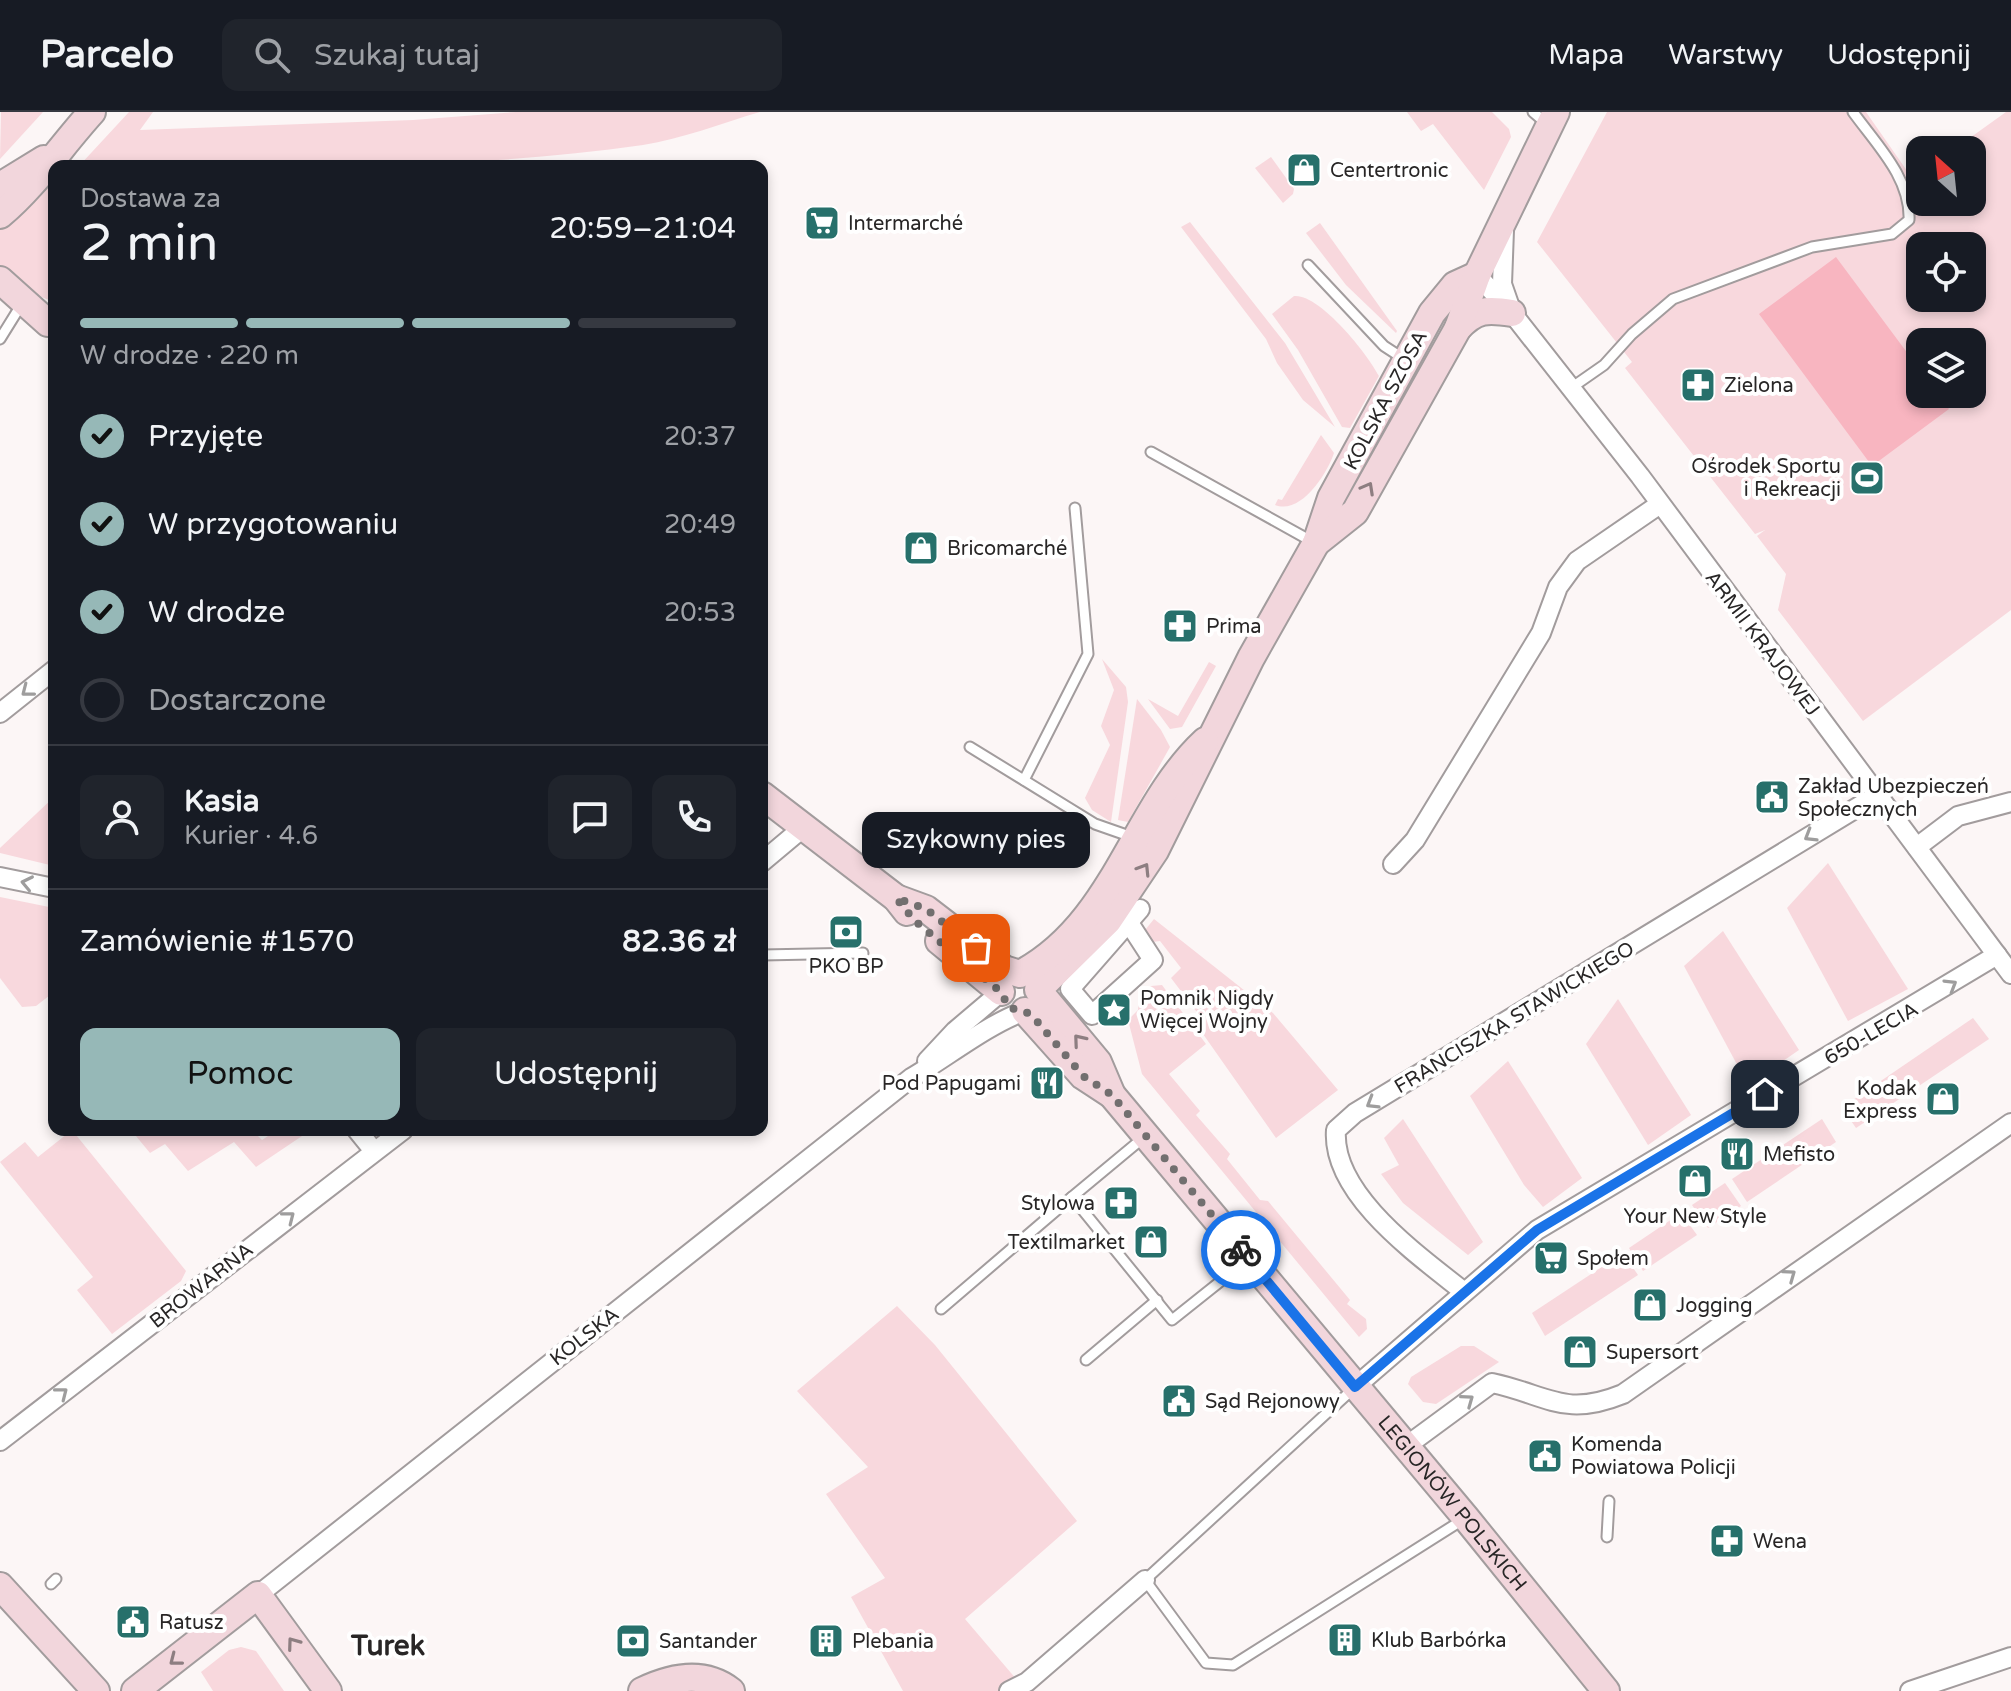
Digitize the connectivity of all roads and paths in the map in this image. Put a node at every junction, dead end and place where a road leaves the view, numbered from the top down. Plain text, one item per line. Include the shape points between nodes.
1 (92, 112) edge
2 (1574, 112) edge
3 (1853, 112) edge
4 (1547, 117) edge
5 (53, 153) junction
6 (48, 160) edge
7 (48, 160) edge
8 (0, 186) edge
9 (0, 215) edge
10 (1506, 219) junction
11 (1308, 265) dead end
12 (1477, 275) junction
13 (0, 280) edge
14 (9, 306) edge
15 (1512, 313) junction
16 (48, 322) edge
17 (48, 324) edge
18 (1458, 328) junction
19 (0, 339) edge
20 (1406, 361) junction
21 (1571, 388) junction
22 (1151, 452) dead end
23 (1660, 504) junction
24 (1075, 508) dead end
25 (1316, 543) junction
26 (48, 675) edge
27 (0, 713) edge
28 (1216, 731) junction
29 (970, 747) dead end
30 (1024, 780) junction
31 (1876, 796) junction
32 (768, 799) edge
33 (2011, 802) edge
34 (805, 826) junction
35 (1138, 839) junction
36 (1917, 847) junction
37 (768, 857) edge
38 (1393, 864) dead end
39 (0, 877) edge
40 (48, 887) edge
41 (1134, 916) joint
42 (863, 953) dead end
43 (768, 955) edge
44 (1997, 955) junction
45 (2011, 974) edge
46 (1021, 992) junction
47 (911, 1078) junction
48 (2011, 1123) edge
49 (1146, 1135) junction
50 (362, 1136) edge
51 (395, 1136) edge
52 (374, 1151) junction
53 (1072, 1197) junction
54 (1249, 1259) junction
55 (1463, 1291) junction
56 (1157, 1300) junction
57 (941, 1309) dead end
58 (1086, 1360) dead end
59 (1355, 1387) junction
60 (0, 1441) edge
61 (1405, 1447) junction
62 (1609, 1501) dead end
63 (1466, 1518) junction
64 (1607, 1537) dead end
65 (1145, 1580) junction
66 (0, 1586) edge
67 (258, 1595) junction
68 (2011, 1657) edge
69 (96, 1691) edge
70 (135, 1691) edge
71 (328, 1691) edge
72 (642, 1691) edge
73 (731, 1691) edge
74 (1009, 1691) edge
75 (1606, 1691) edge
76 (1910, 1691) edge

1 - 5 street
2 - 4 street, KOLSKA SZOSA
3 - 21 lane via 1901,178 1910,201 1909,220 1892,234 1812,247 1673,299 1604,365
4 - 10 street, KOLSKA SZOSA
5 - 7 street
5 - 8 street
6 - 9 street via 25,193
10 - 12 street, KOLSKA SZOSA
10 - 15 street, ARMII KRAJOWEJ via 1502,284
11 - 20 lane via 1384,346
12 - 15 street, ARMII KRAJOWEJ
12 - 18 street, KOLSKA SZOSA
12 - 20 street, KOLSKA SZOSA via 1455,285
13 - 16 street
14 - 17 street
14 - 19 lane
15 - 18 street, KOLSKA SZOSA via 1472,313
15 - 21 street, ARMII KRAJOWEJ
25 -> 18 street, KOLSKA SZOSA via 1355,512
20 - 25 street, KOLSKA SZOSA via 1331,498
21 - 23 street, ARMII KRAJOWEJ
22 - 25 lane
23 - 31 street, ARMII KRAJOWEJ
23 - 38 street via 1577,561 1541,633 1415,840
24 - 30 lane via 1088,654
25 - 28 street, KOLSKA SZOSA
26 -> 27 street
28 - 35 street, KOLSKA SZOSA via 1178,766
46 -> 28 street, KOLSKA SZOSA via 1126,899
29 - 30 lane
30 - 35 lane via 1095,824
31 - 36 street, ARMII KRAJOWEJ
31 -> 55 street, FRANCISZKA STAWICKIEGO via 1355,1113 1336,1130 1334,1150 1367,1206 1401,1243
32 - 34 street, LEGIONÓW POLSKICH
33 - 36 street via 1958,816
34 - 37 street
34 - 46 street, LEGIONÓW POLSKICH via 896,898 915,921
35 - 46 street, KOLSKA SZOSA via 1093,909 1034,967
36 - 44 street, ARMII KRAJOWEJ
40 -> 39 street
41 - 41 street via 1153,960 1092,1015 1070,989
42 - 43 lane
44 - 45 street, ARMII KRAJOWEJ
55 -> 44 street, 650-LECIA via 1537,1230
46 - 47 street, KOLSKA via 955,1031
46 - 47 street, KOLSKA via 1001,1019
46 - 49 street, LEGIONÓW POLSKICH via 1083,1076 1112,1095
47 - 67 street, KOLSKA
61 -> 48 street via 1492,1383 1567,1406 1591,1405 1623,1394
49 - 53 lane
49 - 54 street, LEGIONÓW POLSKICH
50 - 52 street
51 - 52 street, BROWARNA
60 -> 52 street, BROWARNA
53 - 56 lane
53 - 57 lane
54 - 56 lane via 1172,1320
54 - 59 street, LEGIONÓW POLSKICH
55 - 59 street, 650-LECIA
56 - 58 lane
59 - 61 street, LEGIONÓW POLSKICH
59 - 65 lane
61 - 63 street, LEGIONÓW POLSKICH
62 - 64 lane
63 - 65 lane via 1233,1665 1206,1663
63 - 75 street, LEGIONÓW POLSKICH
65 - 74 street via 1027,1682
66 - 69 street via 28,1606
67 -> 70 street
71 -> 67 street
68 - 76 street
72 - 73 street via 699,1676

